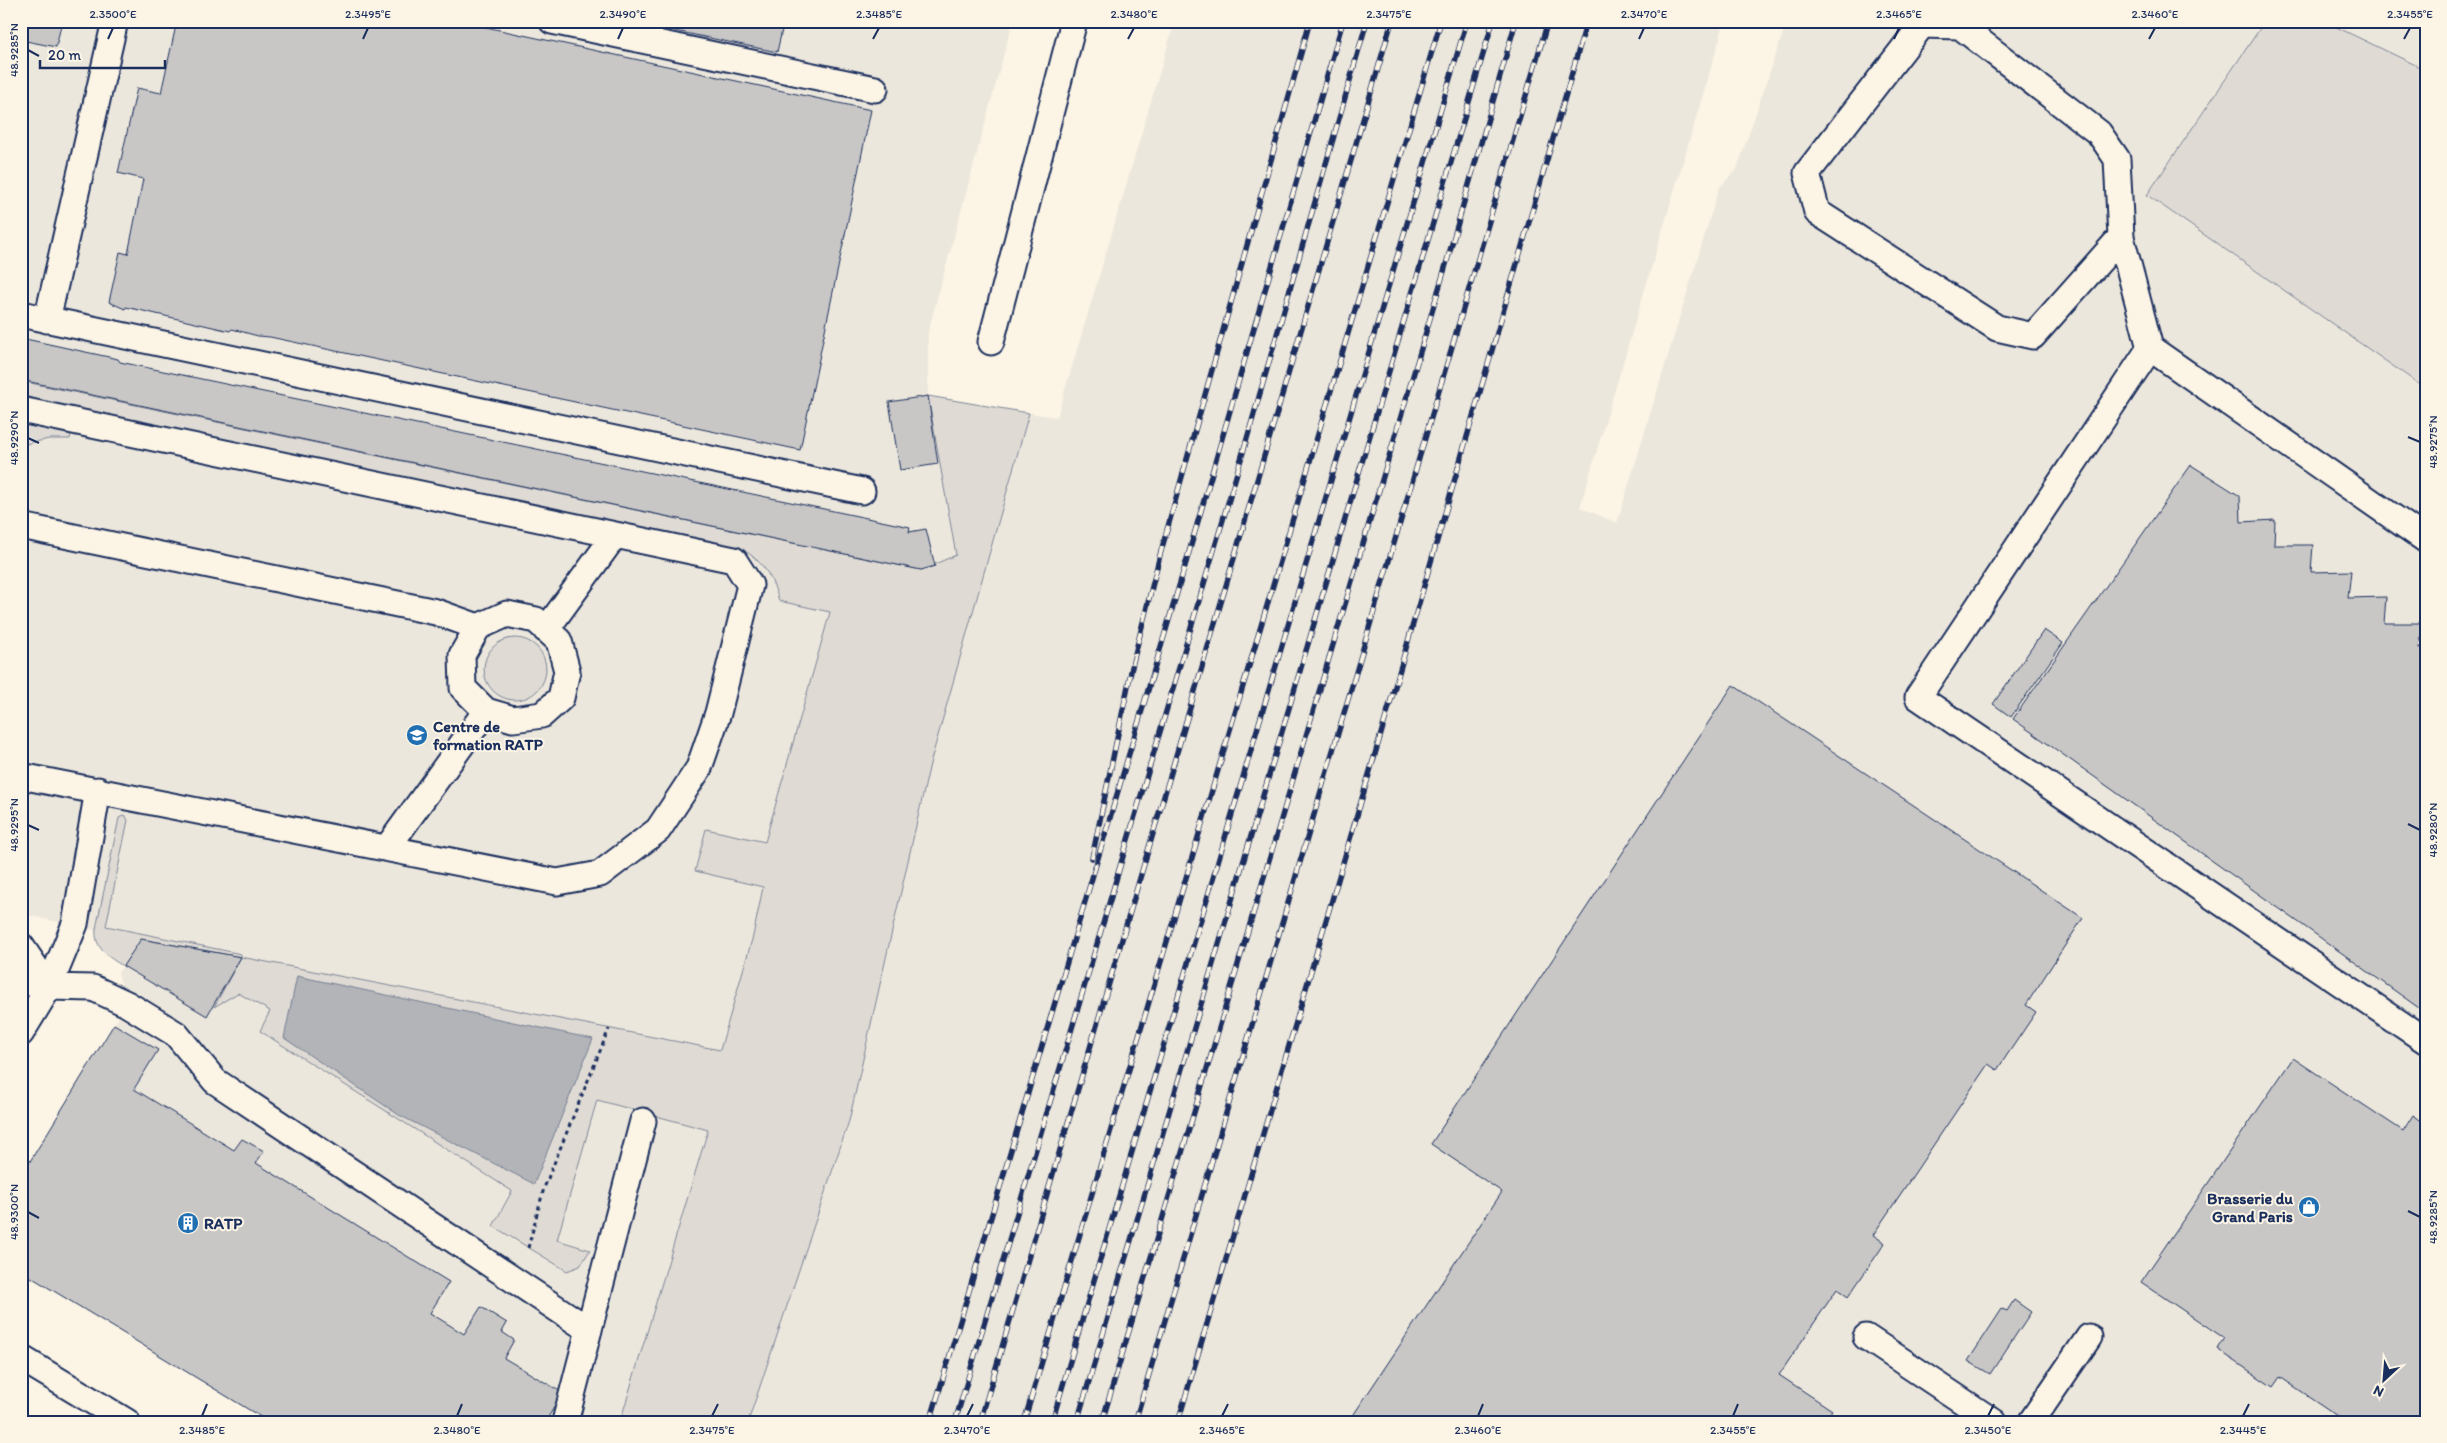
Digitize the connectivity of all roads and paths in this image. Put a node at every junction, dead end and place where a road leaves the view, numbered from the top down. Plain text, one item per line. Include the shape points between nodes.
1 (115, 21) edge
2 (552, 21) edge
3 (1074, 21) edge
4 (875, 90) dead end
5 (2121, 237) junction
6 (21, 314) edge
7 (46, 320) junction
8 (991, 342) dead end
9 (2150, 348) junction
10 (21, 410) edge
11 (862, 491) dead end
12 (21, 526) edge
13 (615, 535) junction
14 (2426, 540) edge
15 (478, 627) junction
16 (546, 630) junction
17 (486, 712) junction
18 (21, 776) edge
19 (98, 790) junction
20 (386, 848) junction
21 (21, 946) edge
22 (21, 981) edge
23 (50, 987) junction
24 (609, 1029) dead end
25 (21, 1033) edge
26 (2426, 1041) edge
27 (643, 1121) dead end
28 (514, 1280) junction
29 (589, 1330) junction
30 (1866, 1337) dead end
31 (2089, 1337) dead end
32 (21, 1358) edge
33 (127, 1422) edge
34 (565, 1422) edge
35 (1994, 1422) edge
36 (2031, 1422) edge

1 - 7 lane
2 - 4 lane
3 - 8 lane
5 - 5 lane via 2117,158 2099,133 1960,26 1922,25 1807,173 1817,212 1997,328 2033,336
5 - 9 lane
6 - 7 lane
7 - 11 lane
9 - 14 lane
9 - 26 lane via 1918,697
10 - 13 lane
12 - 15 lane via 436,612
13 - 16 lane
13 - 20 lane via 734,560 750,585 718,713 700,768 658,830 600,874 557,882
15 - 16 lane via 507,614 536,620
15 - 17 lane via 462,656 463,688
16 - 17 lane via 559,641 568,671 561,698 542,715 513,719
17 - 20 lane
18 - 19 lane
19 - 20 lane
19 - 23 lane via 75,924
21 - 23 lane
22 - 23 lane
23 - 25 lane
23 - 28 lane via 93,988 176,1034 215,1080
24 - 28 path via 544,1188 529,1247
27 - 29 lane
28 - 29 lane
29 - 34 lane
30 - 35 lane
31 - 36 lane
32 - 33 lane

